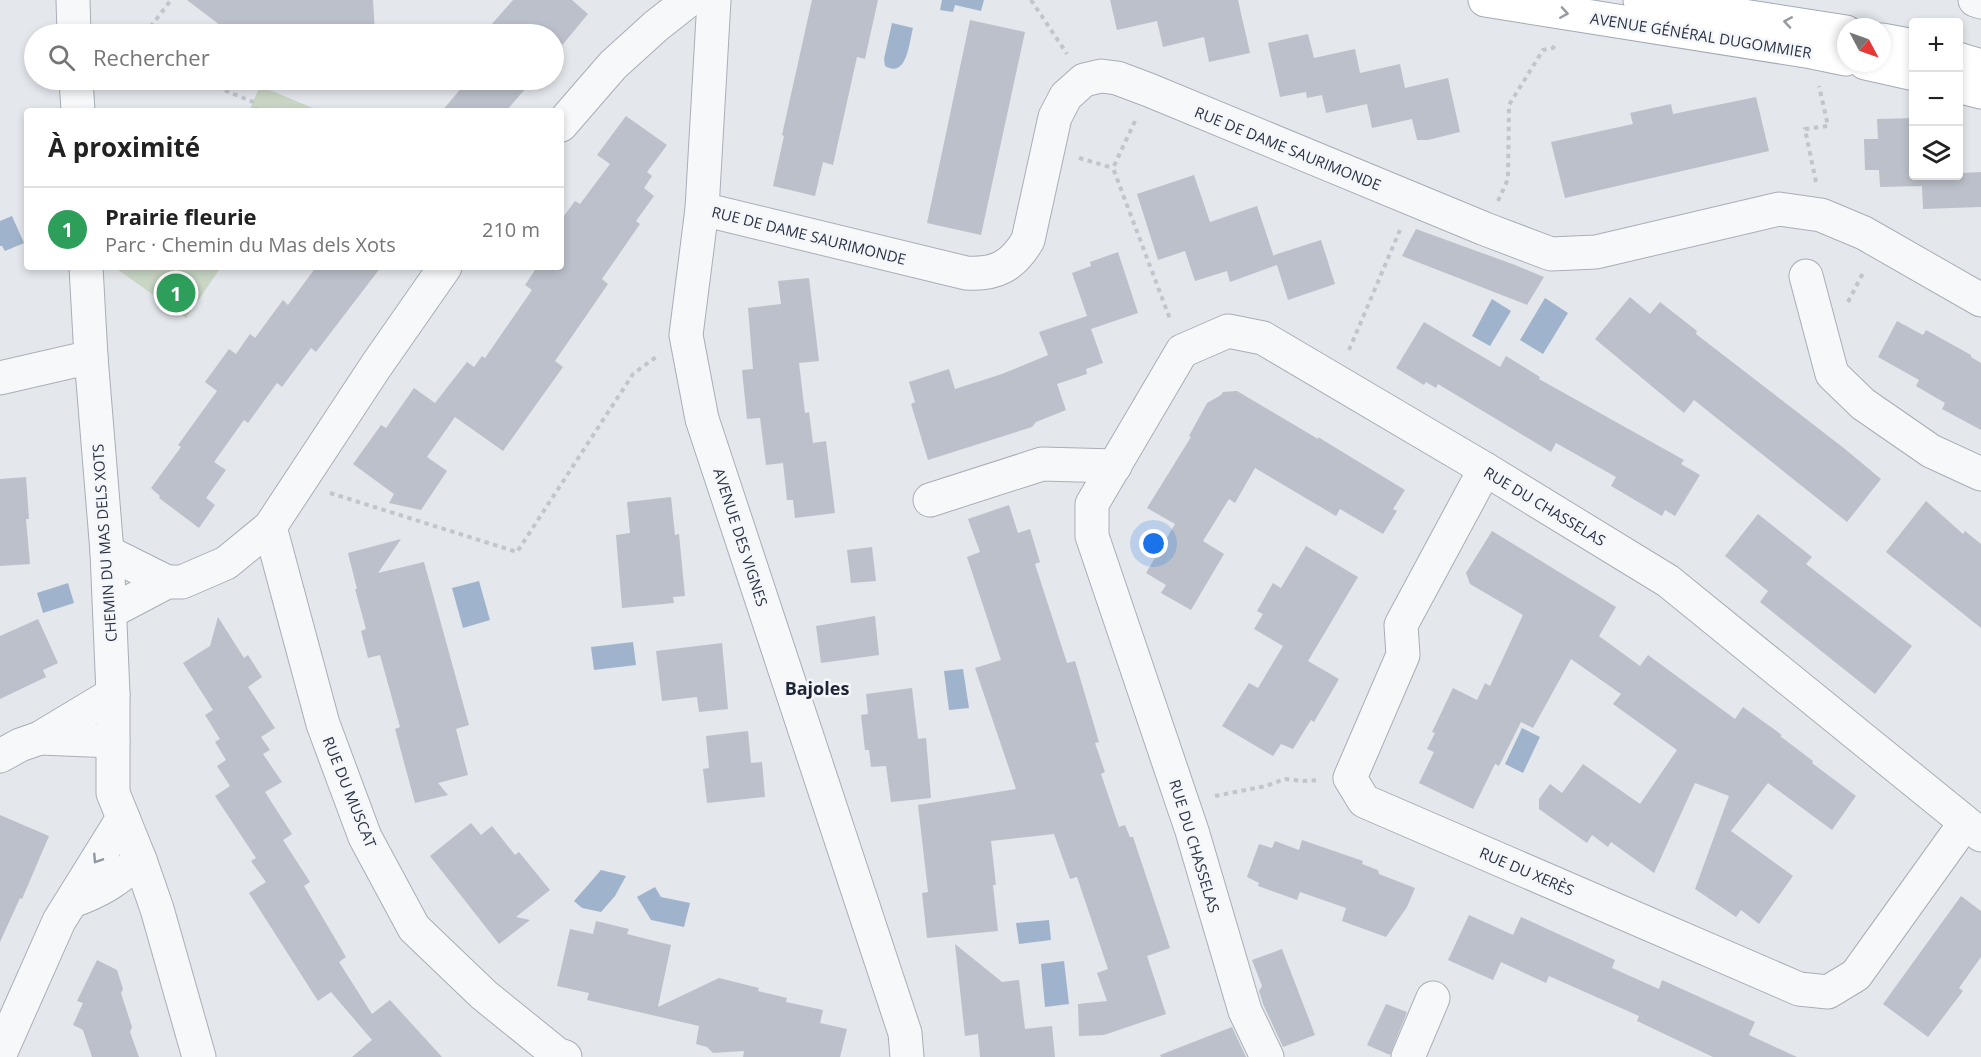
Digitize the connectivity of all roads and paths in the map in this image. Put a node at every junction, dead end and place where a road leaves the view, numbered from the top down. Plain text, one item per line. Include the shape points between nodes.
1 (73, 0) edge
2 (171, 0) edge
3 (689, 0) edge
4 (714, 0) edge
5 (1031, 0) edge
6 (1485, 0) edge
7 (1640, 0) edge
8 (1975, 0) edge
9 (1981, 2) edge
10 (74, 24) edge
11 (153, 24) edge
12 (1837, 31) edge
13 (1891, 42) edge
14 (1909, 45) edge
15 (1543, 50) dead end
16 (1837, 57) edge
17 (1963, 59) edge
18 (1981, 66) edge
19 (1891, 69) edge
20 (1909, 73) edge
21 (1084, 80) junction
22 (1819, 87) dead end
23 (1963, 87) edge
24 (77, 90) edge
25 (224, 90) edge
26 (1149, 90) junction
27 (1981, 92) edge
28 (78, 108) edge
29 (256, 108) edge
30 (564, 122) edge
31 (1814, 172) dead end
32 (1413, 199) junction
33 (702, 209) junction
34 (1485, 229) junction
35 (86, 270) edge
36 (443, 270) edge
37 (1806, 276) dead end
38 (1981, 300) edge
39 (89, 324) junction
40 (686, 335) junction
41 (1182, 351) junction
42 (91, 357) junction
43 (33, 370) junction
44 (0, 378) edge
45 (1336, 381) junction
46 (95, 409) junction
47 (1114, 466) junction
48 (1485, 469) junction
49 (1981, 474) edge
50 (298, 483) junction
51 (930, 500) dead end
52 (270, 527) junction
53 (107, 552) junction
54 (167, 582) junction
55 (110, 612) junction
56 (113, 694) junction
57 (40, 738) junction
58 (113, 741) junction
59 (0, 756) edge
60 (1350, 778) junction
61 (1182, 802) junction
62 (123, 818) junction
63 (1973, 829) edge
64 (140, 860) junction
65 (83, 897) junction
66 (157, 909) junction
67 (1433, 998) dead end
68 (0, 1054) edge
69 (559, 1056) edge
70 (199, 1057) edge
71 (907, 1057) edge
72 (1267, 1057) edge
73 (1408, 1057) edge

1 - 10 street
2 - 11 path
3 - 30 street via 613,65
4 - 33 street, AVENUE DES VIGNES
5 - 21 path
6 -> 16 main road, AVENUE GÉNÉRAL DUGOMMIER
12 -> 7 main road, AVENUE GÉNÉRAL DUGOMMIER
8 - 9 street
13 - 14 main road
15 - 34 path via 1509,105 1508,179
17 - 18 main road
19 - 20 main road
21 - 26 street, RUE DE DAME SAURIMONDE via 1109,77
21 - 33 street, RUE DE DAME SAURIMONDE via 1066,96 1055,117 1028,240 1019,255 1005,266 984,274 966,273
22 - 31 path via 1828,126 1805,129
23 - 27 main road
24 - 28 street
25 - 29 path via 253,102
26 - 32 street, RUE DE DAME SAURIMONDE
26 - 41 path via 1113,168
32 - 34 street, RUE DE DAME SAURIMONDE
32 - 45 path
33 - 40 street, AVENUE DES VIGNES
34 - 38 street, RUE DE DAME SAURIMONDE via 1551,254 1596,252 1779,209 1821,216 1864,233
35 - 39 street, CHEMIN DU MAS DELS XOTS
36 - 50 street
37 - 49 street via 1832,374 1863,405 1930,451
39 - 42 street, CHEMIN DU MAS DELS XOTS
39 - 43 street via 54,348
40 - 50 path via 633,374 517,552
40 - 71 street, AVENUE DES VIGNES via 702,419 905,1033
41 - 45 street, RUE DU CHASSELAS via 1228,330 1263,338
41 - 47 street, RUE DU CHASSELAS
42 - 43 street
42 - 46 street, CHEMIN DU MAS DELS XOTS
43 - 44 street
43 - 46 street via 66,386
45 - 48 street, RUE DU CHASSELAS
46 - 53 street, CHEMIN DU MAS DELS XOTS
47 - 51 street via 1042,464
47 - 61 street, RUE DU CHASSELAS via 1092,504 1092,536
48 - 60 street via 1401,625 1403,655
48 - 63 street, RUE DU CHASSELAS via 1668,581
50 - 52 street
52 - 54 street via 226,563 182,582
52 - 69 street, RUE DU MUSCAT via 323,724 365,837 414,928 484,995
53 - 54 street
53 - 55 street, CHEMIN DU MAS DELS XOTS
54 - 55 street
55 - 56 street, CHEMIN DU MAS DELS XOTS
56 - 57 street
56 - 58 street, CHEMIN DU MAS DELS XOTS
57 - 58 street
57 - 59 street
58 - 62 street, CHEMIN DU MAS DELS XOTS via 113,793
60 - 61 path via 1285,779
60 - 63 street, RUE DU XERÈS via 1364,801 1799,989 1828,992 1856,975
61 - 72 street, RUE DU CHASSELAS via 1245,1011
62 - 64 street, CHEMIN DU MAS DELS XOTS
62 -> 65 street
64 - 65 street via 121,877
64 - 66 street, CHEMIN DU MAS DELS XOTS
65 - 66 street
65 - 68 street via 59,921
66 - 70 street, CHEMIN DU MAS DELS XOTS
67 - 73 street

